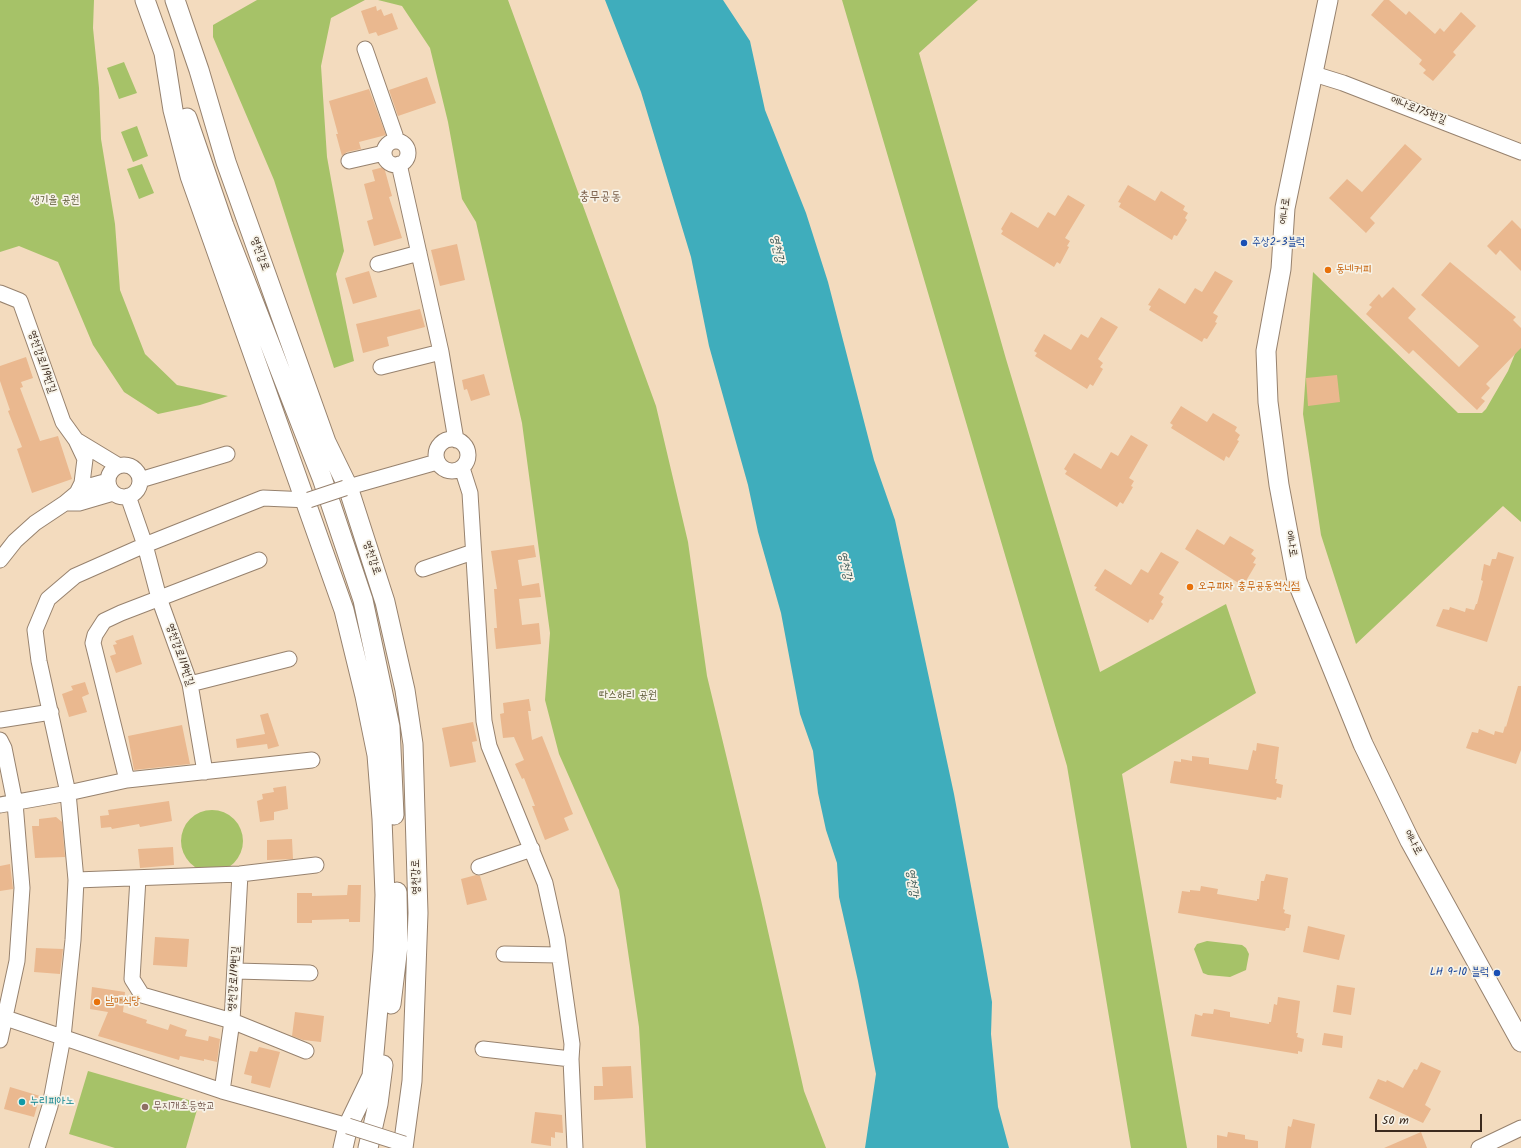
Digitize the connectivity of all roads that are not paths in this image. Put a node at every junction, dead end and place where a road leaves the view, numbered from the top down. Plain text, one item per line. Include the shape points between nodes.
1 (145, 0) edge
2 (175, 0) edge
3 (1328, 0) edge
4 (365, 49) dead end
5 (164, 53) junction
6 (1314, 74) junction
7 (396, 141) junction
8 (1521, 152) edge
9 (384, 153) junction
10 (350, 160) dead end
11 (399, 164) junction
12 (419, 253) junction
13 (378, 264) dead end
14 (0, 294) edge
15 (441, 352) junction
16 (380, 367) dead end
17 (76, 440) junction
18 (456, 440) junction
19 (227, 454) dead end
20 (85, 460) junction
21 (437, 462) junction
22 (119, 466) junction
23 (462, 468) junction
24 (140, 480) junction
25 (110, 484) junction
26 (346, 488) junction
27 (77, 493) junction
28 (128, 496) junction
29 (307, 501) junction
30 (65, 503) junction
31 (145, 545) junction
32 (473, 552) junction
33 (0, 560) edge
34 (259, 560) dead end
35 (424, 569) dead end
36 (159, 598) junction
37 (289, 658) dead end
38 (190, 684) junction
39 (51, 712) junction
40 (0, 720) edge
41 (0, 740) edge
42 (312, 760) dead end
43 (205, 772) junction
44 (127, 780) junction
45 (68, 793) junction
46 (15, 803) junction
47 (0, 805) edge
48 (532, 849) junction
49 (316, 865) dead end
50 (479, 867) dead end
51 (240, 874) junction
52 (138, 878) junction
53 (76, 880) junction
54 (504, 954) dead end
55 (559, 955) junction
56 (236, 971) junction
57 (310, 973) dead end
58 (3, 1017) edge
59 (232, 1021) junction
60 (63, 1037) junction
61 (0, 1040) edge
62 (1521, 1042) edge
63 (483, 1049) dead end
64 (306, 1051) dead end
65 (571, 1059) junction
66 (222, 1090) junction
67 (348, 1126) junction
68 (1521, 1128) edge
69 (407, 1147) edge
70 (37, 1148) edge
71 (343, 1148) edge
72 (368, 1148) edge
73 (576, 1148) edge
74 (1479, 1148) edge

1 - 5 street, 영천강로
2 - 26 street, 영천강로 via 234,184 326,442
3 - 6 street, 에나로
4 - 7 street
5 - 29 street, 영천강로 via 173,110 190,176
5 - 72 street, 영천강로 via 224,226 322,478 328,502 347,551 363,600 390,727 398,946 378,1104
6 - 8 street, 에나로175번길
6 - 62 street, 에나로 via 1285,208 1281,269 1266,351 1266,382 1279,485 1297,581 1362,744 1410,841
7 - 9 street via 389,143
7 - 11 street via 403,143 408,153 405,160
9 - 10 street
9 - 11 street via 389,162
11 - 12 street
12 - 13 street
12 - 15 street
14 - 17 street, 영천강로119번길 via 20,301 62,422
15 - 16 street
15 - 18 street
17 - 20 street, 영천강로119번길
17 - 22 street, 영천강로119번길
18 - 21 street via 451,439 442,443 436,452
18 - 23 street via 465,445 468,455 468,460
19 - 24 street
20 - 25 street, 영천강로119번길
20 - 27 street via 82,482
21 - 23 street via 448,471 453,472
21 - 26 street
22 - 24 street via 125,465 135,470
22 - 25 street via 114,468
23 - 32 street via 470,493
24 - 28 street via 137,490
25 - 27 street via 90,486
25 - 28 street via 117,496
25 - 30 street via 79,503
26 - 29 street, bridge
26 - 69 street, 영천강로 via 384,602 405,690 412,744 418,913
27 - 30 street
28 - 31 street, 영천강로119번길
29 - 31 street via 263,498
29 - 67 street, 영천강로 via 344,610 360,674 376,755 382,819 385,895 383,951 372,1076
30 - 33 street via 35,523 15,541
31 - 36 street, 영천강로119번길
31 - 39 street via 75,576 48,598 35,630 39,661
32 - 35 street
32 - 48 street via 484,721 489,746
34 - 36 street
36 - 38 street, 영천강로119번길
36 - 44 street via 104,621 93,643
37 - 38 street
38 - 43 street, 영천강로119번길
39 - 40 street
39 - 45 street
41 - 46 street via 4,748
42 - 43 street
43 - 44 street
44 - 45 street
45 - 46 street
45 - 53 street
46 - 47 street
46 - 58 street via 22,888 17,960
48 - 50 street
48 - 55 street via 545,883
49 - 51 street
51 - 52 street
51 - 56 street, 영천강로119번길
52 - 53 street
52 - 59 street, 영천강로119번길 via 132,979 142,995
53 - 60 street
54 - 55 street
55 - 65 street via 572,1044
56 - 57 street
56 - 59 street, 영천강로119번길
58 - 60 street
58 - 61 street
59 - 64 street
59 - 66 street
60 - 66 street
60 - 70 street via 50,1106
63 - 65 street
65 - 73 street
66 - 67 street
67 - 69 street, bridge
67 - 71 street, 영천강로
68 - 74 street

